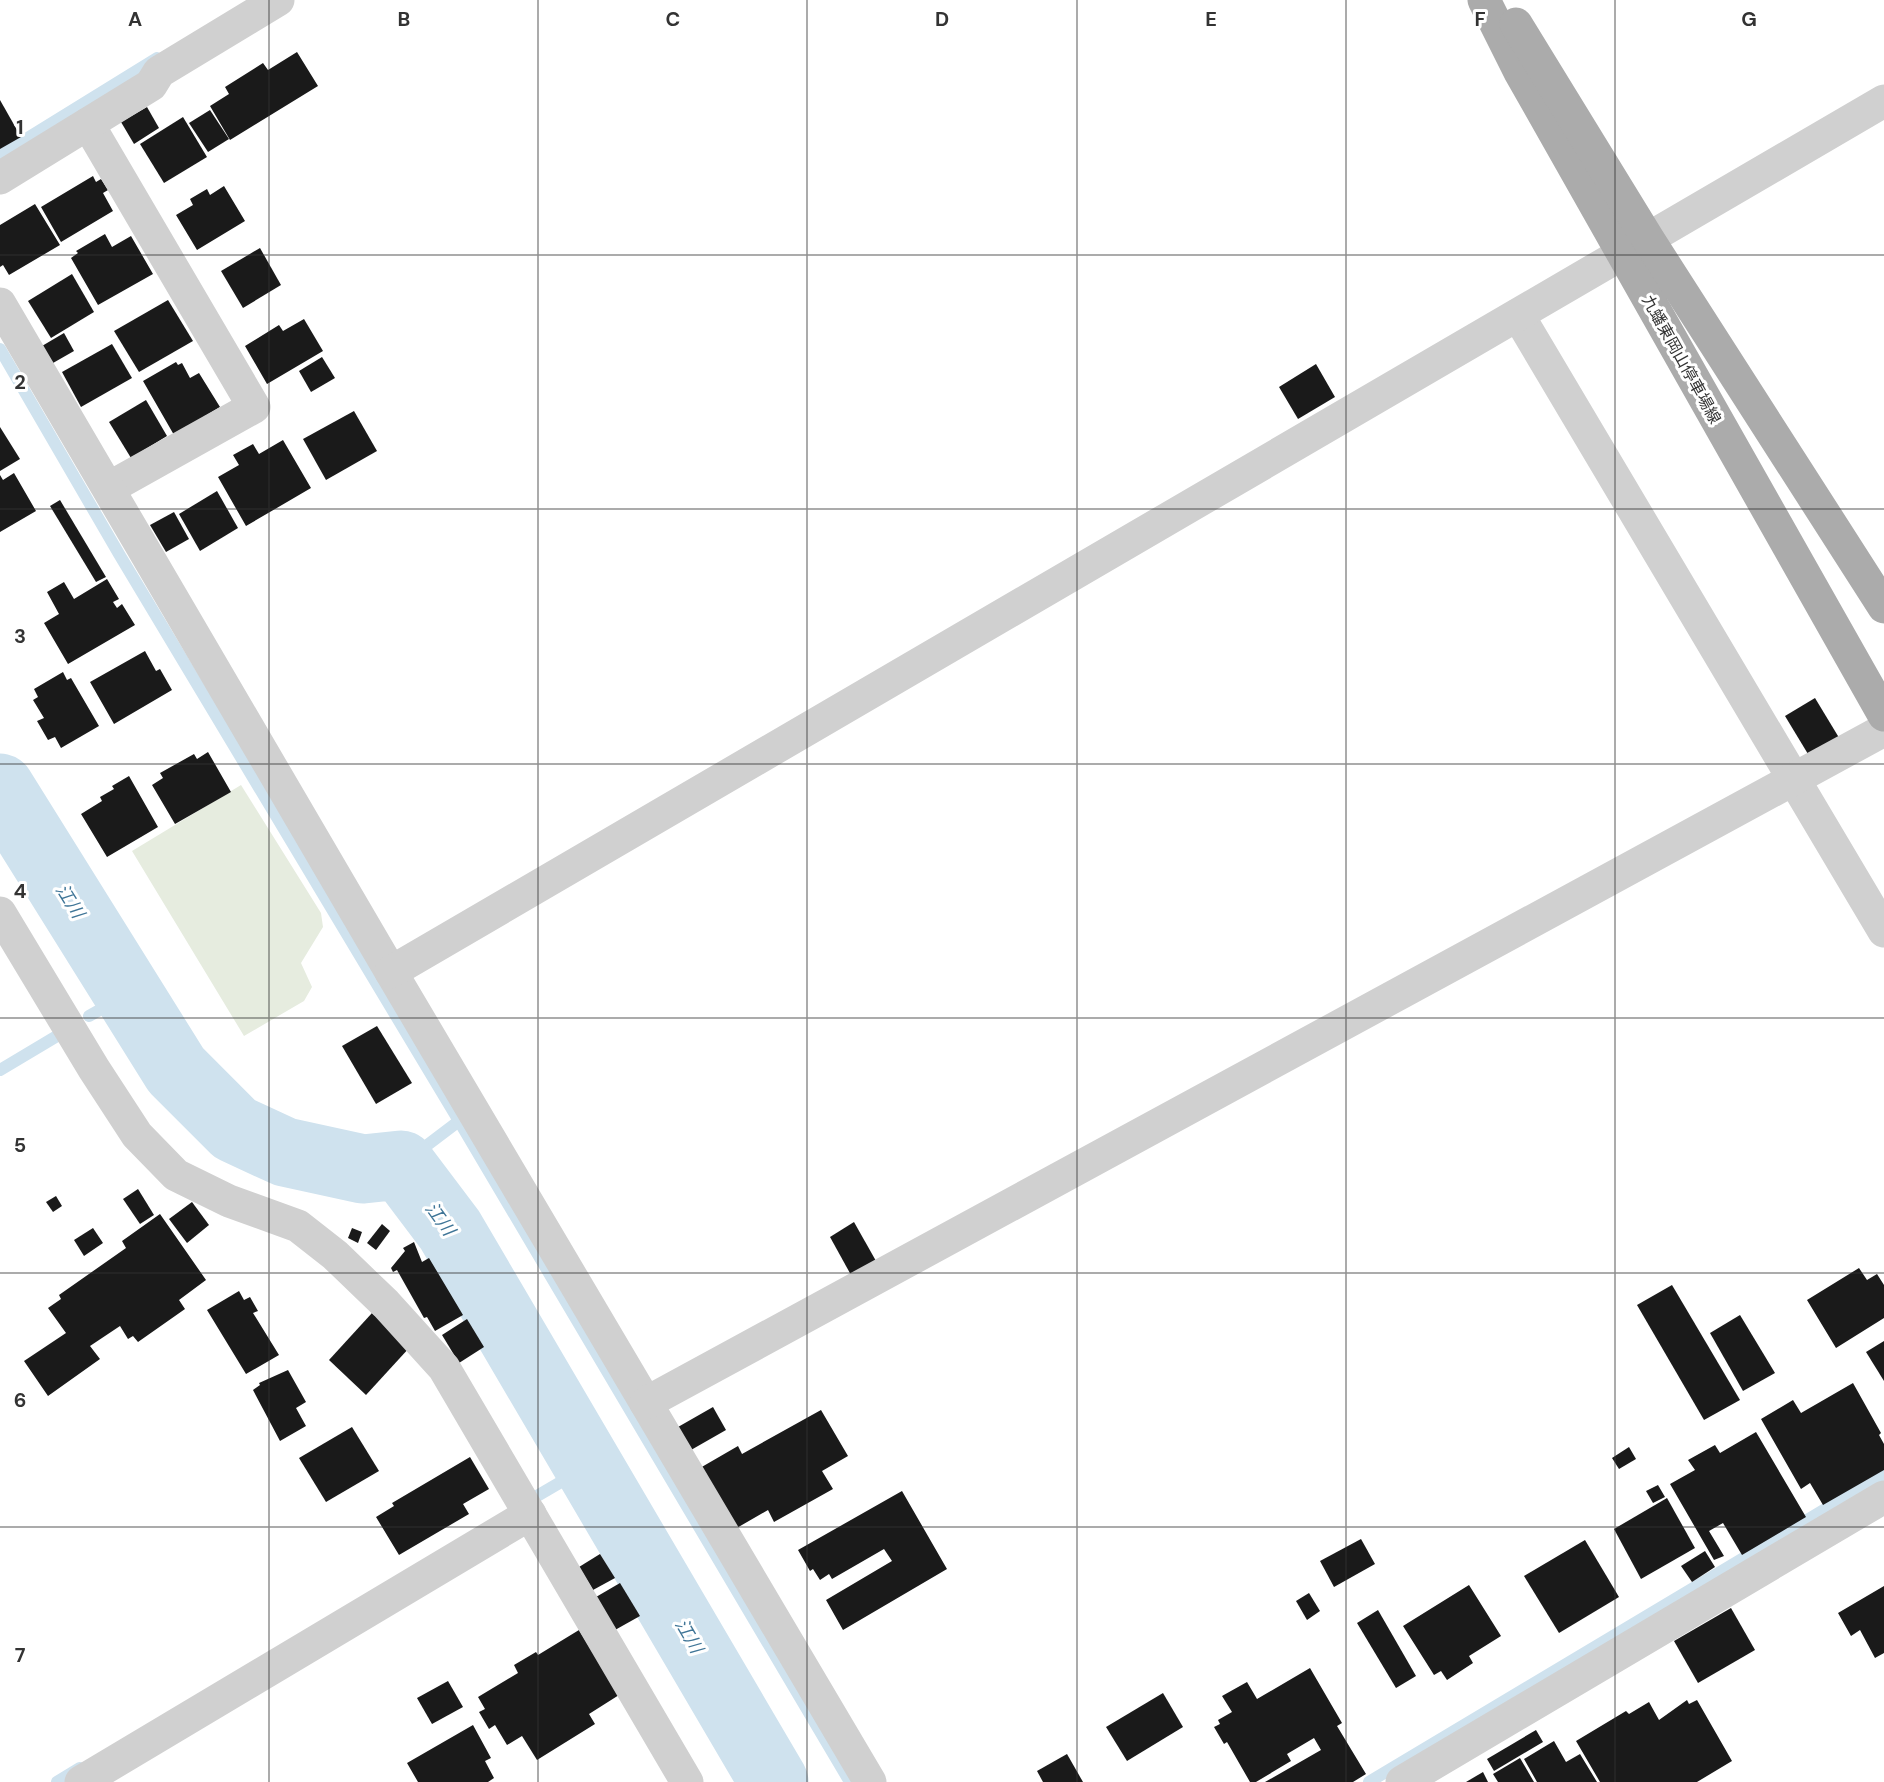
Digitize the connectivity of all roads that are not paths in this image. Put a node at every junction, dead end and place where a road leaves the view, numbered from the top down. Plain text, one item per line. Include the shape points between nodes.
1 (278, 0) edge
2 (1484, 0) edge
3 (1500, 0) edge
4 (1884, 101) edge
5 (88, 124) junction
6 (0, 178) edge
7 (1636, 247) junction
8 (0, 304) edge
9 (1522, 323) junction
10 (109, 489) junction
11 (1884, 607) edge
12 (1884, 715) edge
13 (1884, 730) edge
14 (1798, 786) junction
15 (0, 913) edge
16 (1884, 931) edge
17 (391, 972) junction
18 (646, 1403) junction
19 (1884, 1497) edge
20 (530, 1514) junction
21 (81, 1782) edge
22 (687, 1782) edge
23 (870, 1782) edge
24 (1402, 1782) edge

1 - 5 street via 159,72 151,84
2 - 7 main road, 九蟠東岡山停車場線 via 1520,72
3 - 7 main road, 九蟠東岡山停車場線 via 1542,63
4 - 7 street
5 - 6 street
5 - 10 street via 254,407
7 - 9 street
7 - 11 main road, 九蟠東岡山停車場線
7 - 12 main road, 九蟠東岡山停車場線
8 - 10 street
9 - 14 street
9 - 17 street
10 - 17 street
13 - 14 street
14 - 16 street
14 - 18 street
15 - 20 street via 137,1135 176,1175 229,1201 298,1226 378,1295 444,1368
17 - 18 street
18 - 23 street
19 - 24 street
20 - 21 street
20 - 22 street

